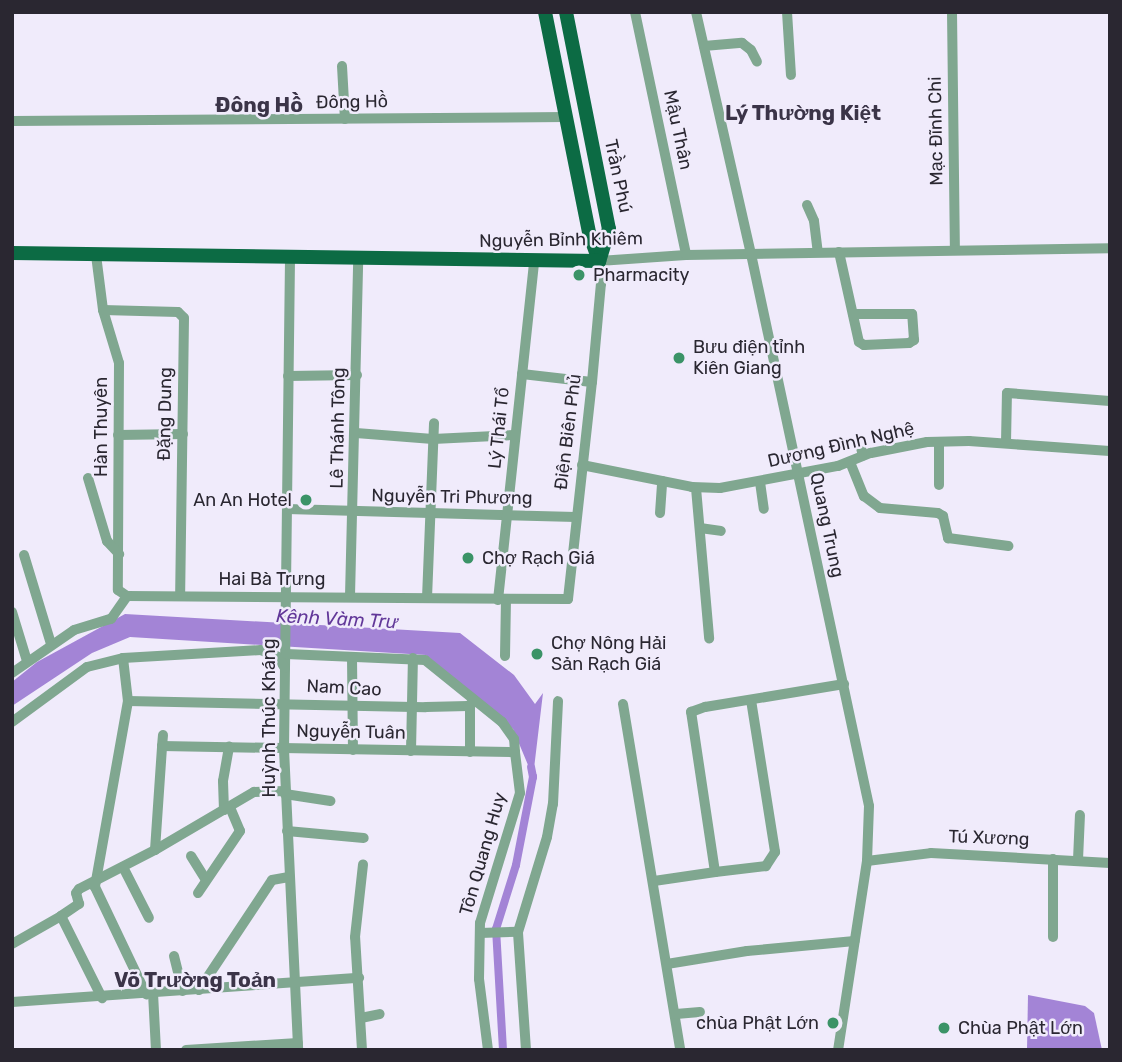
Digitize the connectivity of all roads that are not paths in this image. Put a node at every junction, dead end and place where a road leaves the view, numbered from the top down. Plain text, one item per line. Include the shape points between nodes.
1 (545, 12) edge
2 (566, 12) edge
3 (635, 12) edge
4 (696, 12) edge
5 (787, 12) edge
6 (952, 12) edge
7 (704, 46) junction
8 (757, 62) dead end
9 (342, 66) dead end
10 (791, 75) dead end
11 (582, 94) junction
12 (562, 97) junction
13 (566, 117) junction
14 (345, 119) junction
15 (12, 121) edge
16 (807, 205) dead end
17 (1110, 248) edge
18 (955, 250) junction
19 (818, 252) junction
20 (839, 252) junction
21 (12, 253) edge
22 (751, 254) junction
23 (96, 255) junction
24 (686, 255) junction
25 (290, 259) junction
26 (358, 260) junction
27 (534, 261) junction
28 (599, 261) junction
29 (103, 310) junction
30 (853, 314) junction
31 (522, 374) junction
32 (357, 375) junction
33 (288, 376) junction
34 (592, 382) junction
35 (1110, 401) edge
36 (433, 423) dead end
37 (356, 433) junction
38 (183, 434) junction
39 (118, 435) junction
40 (515, 435) junction
41 (433, 439) junction
42 (859, 439) dead end
43 (939, 442) junction
44 (1006, 443) junction
45 (1110, 451) edge
46 (863, 456) junction
47 (850, 462) junction
48 (582, 465) junction
49 (798, 475) junction
50 (88, 478) dead end
51 (662, 481) junction
52 (760, 482) junction
53 (939, 485) dead end
54 (696, 488) junction
55 (287, 509) junction
56 (764, 509) dead end
57 (354, 512) junction
58 (432, 512) junction
59 (660, 513) dead end
60 (508, 515) junction
61 (576, 517) junction
62 (700, 528) junction
63 (721, 531) dead end
64 (1008, 547) dead end
65 (119, 554) junction
66 (24, 555) dead end
67 (127, 596) junction
68 (180, 596) junction
69 (350, 596) junction
70 (427, 598) junction
71 (502, 600) junction
72 (560, 601) joint
73 (288, 603) junction
74 (12, 612) edge
75 (709, 638) dead end
76 (51, 644) junction
77 (286, 651) junction
78 (505, 656) dead end
79 (352, 657) junction
80 (123, 658) junction
81 (413, 659) junction
82 (27, 661) junction
83 (285, 668) junction
84 (12, 673) edge
85 (844, 684) junction
86 (751, 699) junction
87 (128, 701) junction
88 (558, 701) dead end
89 (284, 702) junction
90 (472, 703) junction
91 (623, 704) dead end
92 (352, 706) junction
93 (412, 707) junction
94 (12, 722) edge
95 (229, 747) junction
96 (284, 749) junction
97 (353, 750) junction
98 (411, 751) junction
99 (470, 752) junction
100 (511, 753) junction
101 (285, 793) junction
102 (330, 801) dead end
103 (227, 809) junction
104 (1080, 815) dead end
105 (287, 831) junction
106 (364, 838) dead end
107 (155, 850) junction
108 (191, 856) dead end
109 (1053, 859) junction
110 (867, 860) junction
111 (1078, 860) junction
112 (1110, 863) edge
113 (363, 864) dead end
114 (123, 867) junction
115 (715, 872) junction
116 (289, 877) junction
117 (206, 880) junction
118 (654, 881) junction
119 (96, 883) junction
120 (198, 893) dead end
121 (61, 916) junction
122 (149, 918) dead end
123 (514, 932) junction
124 (484, 933) junction
125 (1053, 937) dead end
126 (855, 941) junction
127 (12, 944) edge
128 (174, 956) dead end
129 (667, 964) junction
130 (359, 978) junction
131 (295, 984) junction
132 (199, 990) junction
133 (183, 991) junction
134 (150, 993) junction
135 (102, 999) junction
136 (12, 1002) edge
137 (700, 1012) dead end
138 (380, 1014) dead end
139 (676, 1014) junction
140 (361, 1018) junction
141 (298, 1046) edge
142 (156, 1050) edge
143 (186, 1050) edge
144 (362, 1050) edge
145 (488, 1050) edge
146 (526, 1050) edge
147 (680, 1050) edge
148 (838, 1050) edge

1 - 12 main road
2 - 11 main road, Trần Phú
3 - 24 street, Mậu Thân
4 - 7 street, Quang Trung
5 - 10 street
6 - 18 street, Mạc Đĩnh Chi
7 - 8 street via 742,43
7 - 22 street, Quang Trung
9 - 14 street
11 - 12 street
11 - 28 main road, Trần Phú via 609,229
12 - 13 main road
13 - 14 street, Đông Hồ
13 - 28 main road
14 - 15 street, Đông Hồ
16 - 19 street
17 - 18 street, Nguyễn Bỉnh Khiêm
18 - 20 street, Nguyễn Bỉnh Khiêm
19 - 20 street, Nguyễn Bỉnh Khiêm
19 - 22 street, Nguyễn Bỉnh Khiêm
20 - 30 street
21 - 23 main road, Nguyễn Bỉnh Khiêm
22 - 24 street, Nguyễn Bỉnh Khiêm
22 - 49 street, Quang Trung
23 - 25 main road, Nguyễn Bỉnh Khiêm
23 - 29 street, Hàn Thuyên
24 - 28 street, Nguyễn Bỉnh Khiêm
25 - 26 main road, Nguyễn Bỉnh Khiêm
25 - 33 street, Huỳnh Thúc Kháng
26 - 27 main road, Nguyễn Bỉnh Khiêm
26 - 32 street, Lê Thánh Tông
27 - 28 main road, Nguyễn Bỉnh Khiêm
27 - 31 street, Lý Thái Tổ
28 - 34 street, Điện Biên Phủ
29 - 38 street, Đặng Dung via 183,314
29 - 39 street, Hàn Thuyên via 119,363
30 - 30 street via 861,344 914,340 912,314
31 - 34 street
31 - 40 street, Lý Thái Tổ
32 - 33 street
32 - 37 street, Lê Thánh Tông
33 - 55 street, Huỳnh Thúc Kháng
34 - 48 street, Điện Biên Phủ
35 - 44 street via 1007,393
36 - 41 street
37 - 41 street
37 - 57 street, Lê Thánh Tông
38 - 39 street
38 - 68 street, Đặng Dung
39 - 65 street, Hàn Thuyên
40 - 41 street
40 - 60 street, Lý Thái Tổ
41 - 58 street
42 - 46 street
43 - 44 street, Dương Đình Nghệ
43 - 46 street, Dương Đình Nghệ
43 - 53 street
44 - 45 street, Dương Đình Nghệ
46 - 47 street, Dương Đình Nghệ
47 - 49 street, Dương Đình Nghệ
47 - 64 street via 864,496 880,508 938,513 943,516 948,538
48 - 51 street, Dương Đình Nghệ
48 - 61 street, Điện Biên Phủ
49 - 52 street, Dương Đình Nghệ
49 - 85 street, Quang Trung
50 - 65 street via 107,541
51 - 54 street, Dương Đình Nghệ
51 - 59 street
52 - 54 street, Dương Đình Nghệ
52 - 56 street
54 - 62 street
55 - 57 street, Nguyễn Tri Phương
55 - 73 street, Huỳnh Thúc Kháng
57 - 58 street, Nguyễn Tri Phương
57 - 69 street, Lê Thánh Tông
58 - 60 street, Nguyễn Tri Phương
58 - 70 street
60 - 61 street, Nguyễn Tri Phương
60 - 71 street, Lý Thái Tổ
61 - 72 street, Điện Biên Phủ via 569,595
62 - 63 street
62 - 75 street
65 - 67 street, Hàn Thuyên via 118,590
66 - 76 street
67 - 68 street, Hai Bà Trưng
67 - 76 street via 111,619 74,630
68 - 73 street, Hai Bà Trưng
69 - 70 street, Hai Bà Trưng
69 - 73 street, Hai Bà Trưng
70 - 71 street, Hai Bà Trưng
71 - 72 street, Hai Bà Trưng
71 - 78 street, Lý Thái Tổ
73 - 77 street, Huỳnh Thúc Kháng
74 - 82 street
76 - 82 street
77 - 79 street
77 - 83 street, Huỳnh Thúc Kháng
79 - 81 street
79 - 92 street
80 - 83 street via 261,650 278,657
80 - 87 street
80 - 94 street via 87,667
81 - 90 street, Tôn Quang Huy via 429,662
81 - 93 street
82 - 84 street
83 - 89 street, Huỳnh Thúc Kháng
85 - 86 street
85 - 110 street, Quang Trung via 869,806
86 - 115 street via 775,852 766,866
86 - 115 street via 694,710 690,716
87 - 89 street, Nam Cao
87 - 119 street
88 - 123 street via 547,837
89 - 92 street, Nam Cao
89 - 96 street, Huỳnh Thúc Kháng
90 - 93 street, Nam Cao
90 - 99 street
90 - 100 street, Tôn Quang Huy via 511,733
91 - 118 street
92 - 93 street, Nam Cao
92 - 97 street
93 - 98 street
95 - 96 street, Nguyễn Tuân
95 - 103 street via 222,789
95 - 107 street, Nguyễn Tuân via 163,741
96 - 97 street, Nguyễn Tuân
96 - 101 street, Huỳnh Thúc Kháng
97 - 98 street, Nguyễn Tuân
98 - 99 street, Nguyễn Tuân
99 - 100 street, Nguyễn Tuân
100 - 124 street, Tôn Quang Huy via 520,793 484,906
101 - 102 street
101 - 103 street via 259,790
101 - 105 street, Huỳnh Thúc Kháng
103 - 107 street
103 - 117 street via 241,830
104 - 111 street
105 - 106 street
105 - 116 street, Huỳnh Thúc Kháng
107 - 114 street
108 - 117 street
109 - 110 street, Tú Xương via 931,853
109 - 111 street, Tú Xương
109 - 125 street
110 - 126 street, Quang Trung
111 - 112 street, Tú Xương
113 - 130 street via 355,937
114 - 119 street
114 - 122 street
115 - 118 street
116 - 131 street, Huỳnh Thúc Kháng
116 - 132 street via 272,880
117 - 120 street
118 - 129 street
119 - 121 street via 78,890 79,904
119 - 134 street
121 - 127 street
121 - 135 street
123 - 124 street
123 - 146 street
124 - 145 street, Tôn Quang Huy via 479,979
126 - 129 street
126 - 148 street, Quang Trung
128 - 133 street
129 - 139 street
130 - 131 street
130 - 140 street
131 - 132 street
131 - 141 street, Huỳnh Thúc Kháng
132 - 133 street
133 - 134 street
134 - 135 street
134 - 142 street
135 - 136 street
137 - 139 street
138 - 140 street
139 - 147 street
140 - 144 street
141 - 143 street

